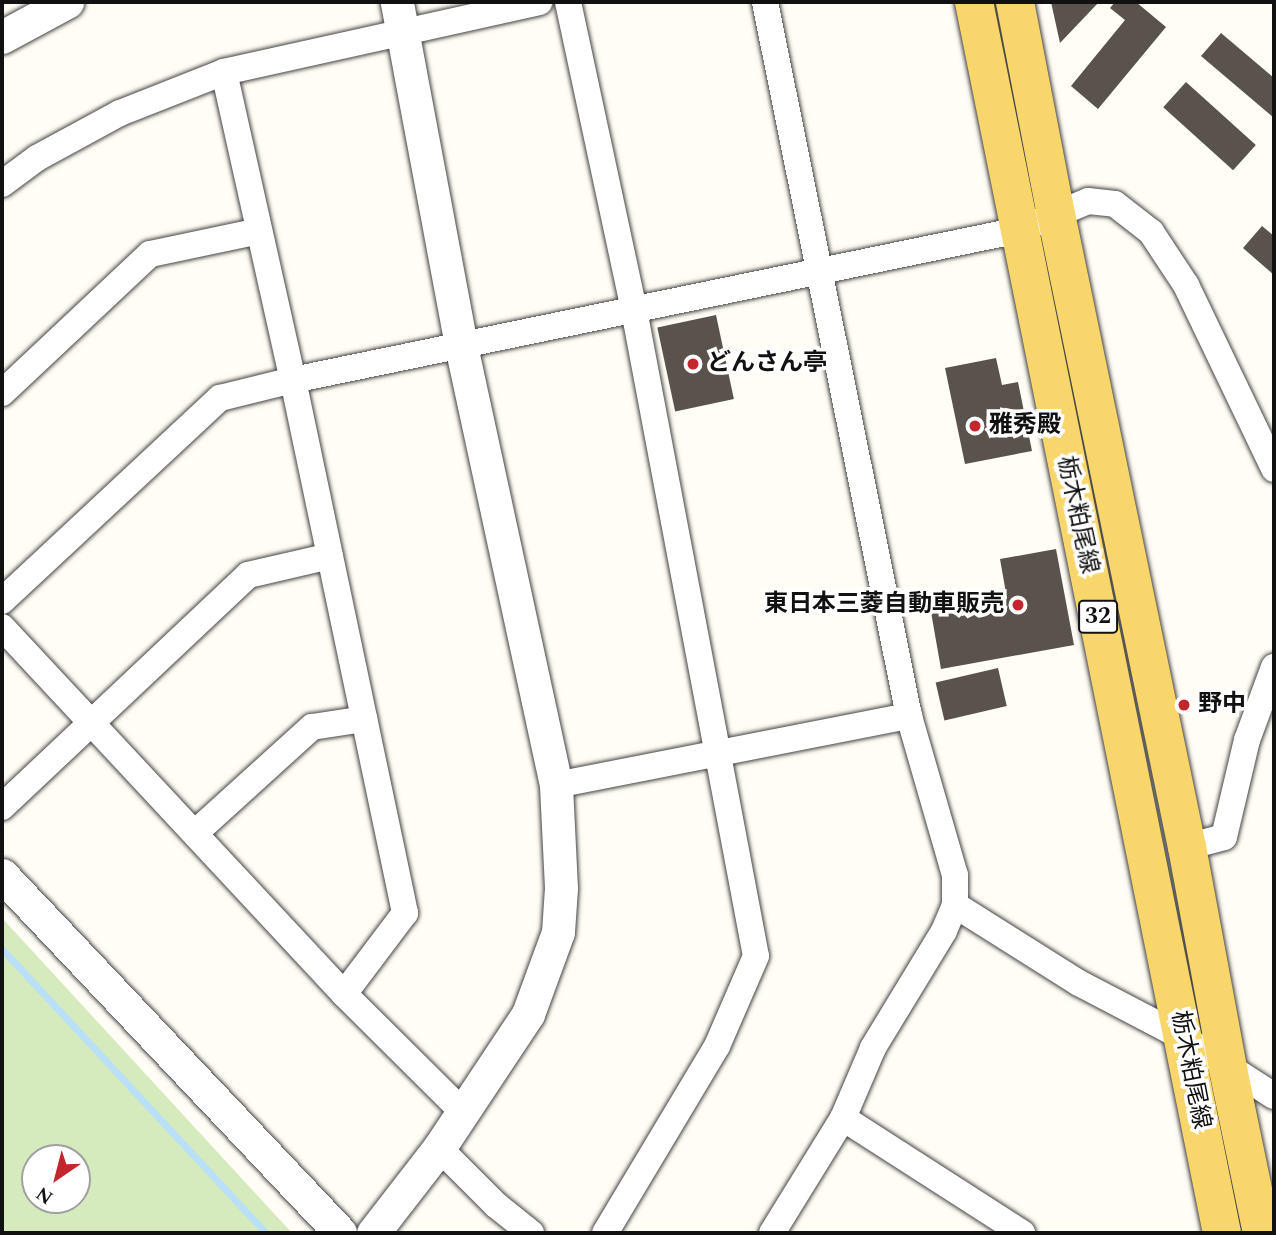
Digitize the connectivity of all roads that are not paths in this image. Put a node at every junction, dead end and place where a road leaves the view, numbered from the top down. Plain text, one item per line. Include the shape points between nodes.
1 (67, 2) edge
2 (539, 2) edge
3 (568, 2) edge
4 (765, 2) edge
5 (974, 2) edge
6 (1015, 2) edge
7 (400, 16) edge
8 (2, 37) edge
9 (224, 72) junction
10 (2, 184) edge
11 (1056, 214) junction
12 (1019, 230) junction
13 (260, 231) junction
14 (820, 272) junction
15 (634, 310) junction
16 (461, 345) junction
17 (293, 380) junction
18 (2, 393) edge
19 (1274, 469) edge
20 (330, 556) junction
21 (2, 601) edge
22 (2, 627) edge
23 (1274, 667) edge
24 (909, 716) junction
25 (364, 719) junction
26 (94, 724) junction
27 (720, 752) junction
28 (556, 785) junction
29 (2, 807) edge
30 (195, 834) junction
31 (1188, 847) junction
32 (2, 875) edge
33 (955, 905) junction
34 (344, 994) junction
35 (1184, 1038) junction
36 (1228, 1069) junction
37 (1274, 1096) edge
38 (463, 1112) junction
39 (843, 1118) junction
40 (439, 1147) junction
41 (340, 1233) edge
42 (373, 1233) edge
43 (531, 1233) edge
44 (605, 1233) edge
45 (772, 1233) edge
46 (1022, 1233) edge
47 (1222, 1233) edge
48 (1262, 1233) edge

1 - 8 street
2 - 7 street
3 - 15 street
4 - 14 street
5 - 12 main road, 栃木粕尾線 / 32
6 - 11 main road, 栃木粕尾線 / 32
7 - 9 street
7 - 16 street
9 - 10 street via 120,113 37,158
9 - 13 street
11 - 12 street
11 - 19 street via 1088,201 1115,204 1151,232 1186,285
11 - 31 main road, 栃木粕尾線 / 32
12 - 14 street
12 - 35 main road, 栃木粕尾線 / 32
13 - 17 street
13 - 18 street via 150,254
14 - 15 street
14 - 24 street
15 - 16 street
15 - 27 street
16 - 17 street
16 - 28 street
17 - 20 street
17 - 21 street via 220,398
20 - 25 street
20 - 26 street via 248,575
22 - 26 street
23 - 31 street via 1247,740 1224,837
24 - 27 street
24 - 33 street via 955,876
25 - 30 street via 312,727
25 - 34 street via 405,913
26 - 29 street
26 - 30 street
27 - 28 street
27 - 44 street via 756,956 717,1046
28 - 38 street via 561,843 558,932 528,1014
30 - 34 street
31 - 36 main road, 栃木粕尾線 / 32
32 - 41 street
33 - 35 street via 1079,983
33 - 39 street via 873,1048
34 - 38 street
35 - 36 street
35 - 47 main road, 栃木粕尾線 / 32
36 - 37 street
36 - 48 main road, 栃木粕尾線 / 32
38 - 40 street
39 - 45 street
39 - 46 street
40 - 42 street
40 - 43 street

